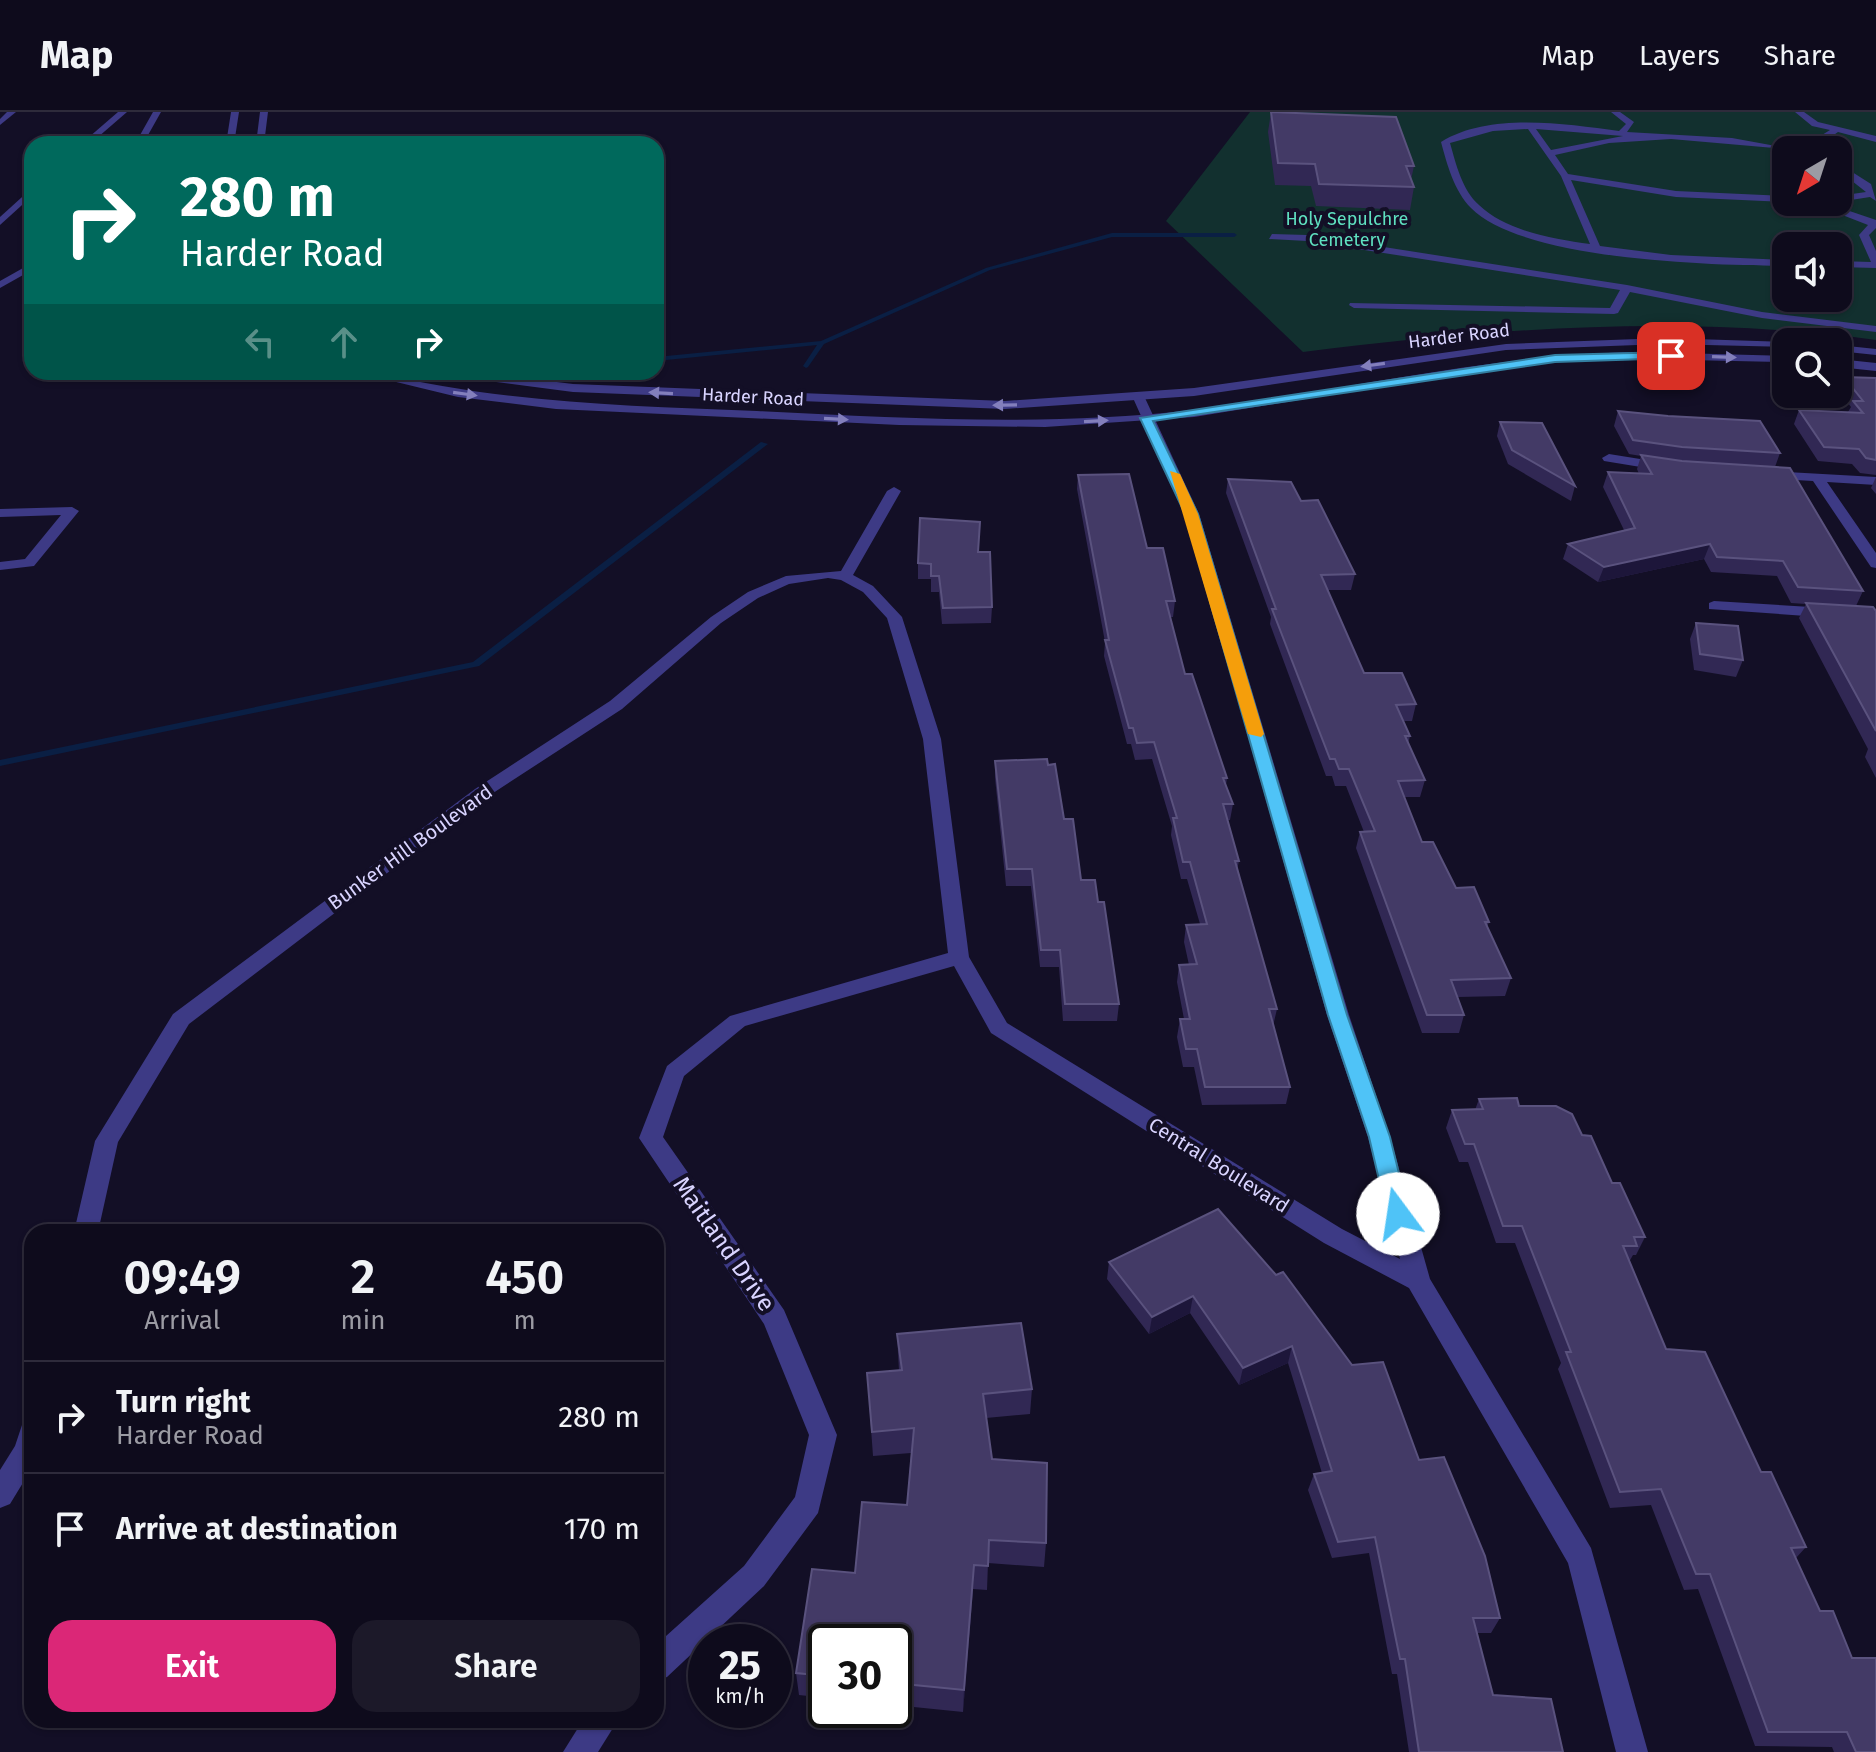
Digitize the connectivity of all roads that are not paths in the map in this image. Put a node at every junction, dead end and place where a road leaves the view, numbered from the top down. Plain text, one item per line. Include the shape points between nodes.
1 (12, 112) edge
2 (123, 112) edge
3 (157, 112) edge
4 (235, 112) edge
5 (264, 112) edge
6 (1615, 112) edge
7 (1799, 112) edge
8 (0, 123) edge
9 (1530, 126) junction
10 (1836, 130) junction
11 (1620, 134) junction
12 (94, 136) edge
13 (144, 136) edge
14 (231, 136) edge
15 (261, 136) edge
16 (1827, 136) edge
17 (1644, 137) junction
18 (1876, 139) edge
19 (1772, 147) edge
20 (1548, 154) junction
21 (1852, 175) edge
22 (1565, 176) junction
23 (1874, 196) edge
24 (1772, 198) edge
25 (1852, 198) edge
26 (24, 199) edge
27 (1852, 216) edge
28 (0, 222) edge
29 (1874, 224) edge
30 (1272, 237) dead end
31 (1596, 248) junction
32 (1772, 263) edge
33 (1876, 263) edge
34 (1852, 264) edge
35 (24, 271) edge
36 (0, 285) edge
37 (1627, 288) junction
38 (1354, 305) dead end
39 (1876, 329) edge
40 (1772, 344) edge
41 (1852, 349) edge
42 (1876, 352) edge
43 (1772, 359) edge
44 (1852, 364) edge
45 (1876, 367) edge
46 (397, 380) edge
47 (511, 380) edge
48 (1139, 398) junction
49 (1146, 418) junction
50 (1609, 458) dead end
51 (1677, 469) edge
52 (1755, 474) edge
53 (1817, 478) junction
54 (1876, 481) edge
55 (894, 491) dead end
56 (0, 513) edge
57 (1876, 564) edge
58 (0, 566) edge
59 (845, 576) junction
60 (1714, 606) dead end
61 (1876, 616) edge
62 (959, 957) junction
63 (88, 1224) edge
64 (1418, 1281) junction
65 (24, 1456) edge
66 (0, 1495) edge
67 (664, 1659) edge
68 (596, 1728) edge
69 (579, 1752) edge
70 (1632, 1752) edge

1 - 8 street
2 - 12 street
3 - 13 street
4 - 14 street
5 - 15 street
6 - 11 street via 1631,124
7 - 10 street
9 - 11 street
9 - 20 street
9 - 31 street via 1473,130 1445,142 1457,180 1477,210 1544,237
10 - 16 street
10 - 18 street
11 - 17 street
17 - 19 street
17 - 20 street
20 - 22 street
21 - 23 street
22 - 24 street via 1676,194
22 - 31 street
23 - 25 street
26 - 28 street
27 - 29 street
29 - 33 street via 1864,235
30 - 37 street
31 - 32 street via 1675,260
33 - 34 street
35 - 36 street
37 - 38 street via 1614,311
37 - 39 street via 1762,315
40 -> 48 street, Harder Road via 1664,341 1506,347
41 - 42 street
49 -> 43 street, Harder Road via 1555,359
44 - 45 street
46 -> 49 street, Harder Road via 452,392 608,409 943,423
48 -> 47 street, Harder Road via 927,404 573,388
48 - 49 street
49 - 64 street via 1192,514
50 - 51 street
52 - 53 street
53 - 54 street
53 - 57 street
55 - 59 street
56 - 58 street via 72,511 29,563
59 - 62 street, Central Boulevard via 868,589 894,617 932,739
59 - 63 street, Bunker Hill Boulevard via 786,580 753,595 616,705 481,793 181,1019 107,1141
60 - 61 street
62 - 64 street, Central Boulevard via 999,1028 1333,1236
62 - 67 street, Maitland Drive via 738,1021 675,1072 651,1138 775,1318 823,1435 808,1503 754,1576
64 - 70 street via 1581,1558
65 - 66 street
68 - 69 street

